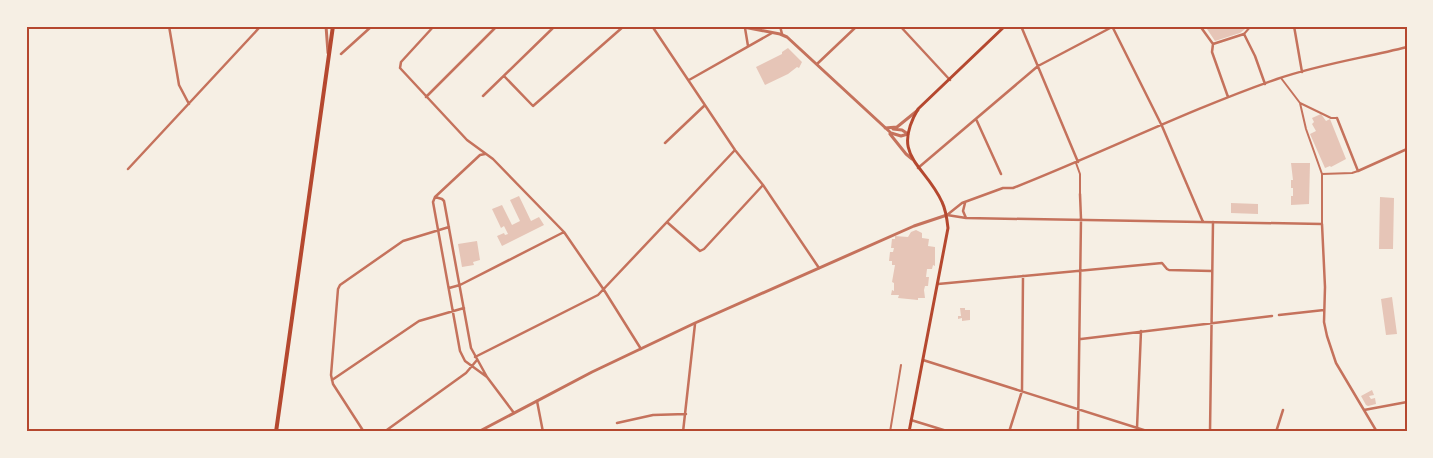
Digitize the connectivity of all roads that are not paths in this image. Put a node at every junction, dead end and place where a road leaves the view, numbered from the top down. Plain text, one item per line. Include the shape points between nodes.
1 (170, 26) edge
2 (326, 26) edge
3 (333, 26) edge
4 (372, 26) edge
5 (434, 26) edge
6 (497, 26) edge
7 (555, 26) edge
8 (624, 26) edge
9 (652, 26) edge
10 (738, 26) edge
11 (780, 26) edge
12 (857, 26) edge
13 (900, 26) edge
14 (1005, 26) edge
15 (1021, 26) edge
16 (1113, 26) edge
17 (1200, 26) edge
18 (1251, 26) edge
19 (1294, 26) edge
20 (260, 28) dead end
21 (745, 28) junction
22 (772, 33) junction
23 (782, 34) junction
24 (1244, 34) junction
25 (1213, 44) junction
26 (748, 47) junction
27 (1407, 47) edge
28 (341, 54) dead end
29 (328, 55) junction
30 (816, 64) junction
31 (1038, 66) junction
32 (1302, 72) junction
33 (504, 76) junction
34 (1279, 78) junction
35 (689, 80) junction
36 (950, 80) junction
37 (1264, 84) junction
38 (483, 96) dead end
39 (426, 97) junction
40 (1228, 97) junction
41 (1300, 103) junction
42 (189, 104) junction
43 (705, 105) junction
44 (918, 109) junction
45 (1337, 118) joint
46 (976, 119) junction
47 (1162, 126) junction
48 (885, 128) junction
49 (908, 134) junction
50 (665, 143) dead end
51 (736, 150) junction
52 (1407, 150) edge
53 (487, 154) junction
54 (912, 158) junction
55 (1077, 163) junction
56 (918, 168) junction
57 (128, 169) dead end
58 (1358, 171) junction
59 (1001, 174) dead end
60 (1322, 174) junction
61 (1004, 182) dead end
62 (763, 185) junction
63 (1006, 188) junction
64 (1080, 194) joint
65 (435, 197) junction
66 (965, 202) junction
67 (947, 215) junction
68 (966, 218) junction
69 (1081, 219) junction
70 (1203, 222) junction
71 (1213, 222) junction
72 (668, 223) junction
73 (1322, 224) junction
74 (449, 227) junction
75 (438, 229) junction
76 (564, 232) junction
77 (819, 268) junction
78 (1080, 271) junction
79 (1212, 271) junction
80 (1023, 276) junction
81 (938, 284) junction
82 (460, 285) junction
83 (448, 288) junction
84 (604, 290) junction
85 (464, 308) junction
86 (453, 310) junction
87 (1324, 310) junction
88 (1279, 315) dead end
89 (1272, 316) dead end
90 (695, 323) junction
91 (1211, 324) junction
92 (1141, 331) junction
93 (1080, 339) junction
94 (641, 349) junction
95 (475, 357) junction
96 (923, 360) junction
97 (465, 361) junction
98 (472, 365) junction
99 (901, 365) dead end
100 (487, 377) junction
101 (332, 380) junction
102 (1022, 391) junction
103 (537, 401) junction
104 (1407, 402) edge
105 (1079, 409) junction
106 (1283, 410) dead end
107 (1364, 410) junction
108 (514, 413) junction
109 (686, 414) junction
110 (911, 420) junction
111 (617, 423) dead end
112 (1137, 428) junction
113 (484, 430) edge
114 (276, 432) edge
115 (364, 432) edge
116 (384, 432) edge
117 (478, 432) edge
118 (544, 432) edge
119 (683, 432) edge
120 (890, 432) edge
121 (909, 432) edge
122 (950, 432) edge
123 (1010, 432) edge
124 (1078, 432) edge
125 (1150, 432) edge
126 (1210, 432) edge
127 (1276, 432) edge
128 (1377, 432) edge

1 - 42 street via 179,85
2 - 29 street
3 - 29 main road
4 - 28 street
5 - 39 street via 399,66
6 - 39 street
7 - 33 street
8 - 33 street via 532,106
9 - 35 street
10 - 21 street
11 - 23 street
12 - 30 street
13 - 36 street
14 - 36 main road
15 - 31 street
16 - 31 street
16 - 47 street
17 - 25 street
18 - 24 street
19 - 32 street
20 - 42 street
21 - 22 street
21 - 26 street
22 - 23 street
22 - 26 street
23 - 30 street
24 - 25 street
24 - 37 street
25 - 40 street via 1212,52
26 - 35 street
27 - 32 street
29 - 114 main road
30 - 48 street
31 - 46 street
31 - 55 street
32 - 34 street
33 - 38 street
34 - 37 street
34 - 41 street
35 - 43 street
36 - 44 main road
37 - 40 street
39 - 53 street via 467,140
40 - 47 street
41 - 45 street
41 - 60 street
42 - 57 street
43 - 50 street
43 - 51 street
44 - 48 street via 897,127
44 - 49 main road
45 - 58 street
46 - 56 street
46 - 59 street
47 - 55 street
47 - 70 street
48 - 49 street
48 - 49 street via 896,136
48 - 54 street
49 - 54 main road
51 - 62 street
51 - 72 street
52 - 58 street
53 - 65 street via 480,155
53 - 76 street
54 - 56 main road
55 - 63 street
55 - 64 street
56 - 67 main road via 938,194
58 - 60 street
60 - 73 street
61 - 63 street
62 - 72 street via 700,251
62 - 77 street
63 - 66 street
64 - 69 street
65 - 74 street via 444,201
65 - 75 street
66 - 67 street
66 - 68 street via 963,211
67 - 68 street
67 - 77 street
67 - 81 main road via 947,235
68 - 69 street
69 - 70 street
69 - 78 street
70 - 71 street
71 - 73 street
71 - 79 street
72 - 84 street
73 - 87 street
74 - 75 street
74 - 82 street
75 - 83 street
75 - 101 street via 402,241 338,289
76 - 82 street
76 - 84 street
77 - 90 street
78 - 79 street via 1162,263 1169,270
78 - 80 street
78 - 93 street
79 - 91 street
80 - 81 street
80 - 102 street
81 - 96 main road
82 - 83 street
82 - 85 street
83 - 86 street
84 - 94 street
84 - 95 street
85 - 86 street
85 - 95 street
86 - 97 street via 460,351
86 - 101 street via 419,321
87 - 88 street
87 - 107 street via 1332,354
89 - 91 street
90 - 94 street
90 - 109 street
91 - 92 street
91 - 126 street
92 - 93 street
92 - 112 street
93 - 105 street
94 - 103 street
95 - 97 street
95 - 98 street
95 - 100 street
96 - 102 street
96 - 110 main road
97 - 98 street
98 - 100 street
98 - 116 street via 466,373
99 - 120 street
100 - 108 street
101 - 115 street
102 - 105 street
102 - 123 street
103 - 108 street
103 - 118 street
104 - 107 street
105 - 112 street
105 - 124 street
106 - 127 street
107 - 128 street
108 - 113 street
109 - 111 street via 653,415
109 - 119 street
110 - 121 main road
110 - 122 street
112 - 125 street
113 - 117 street

